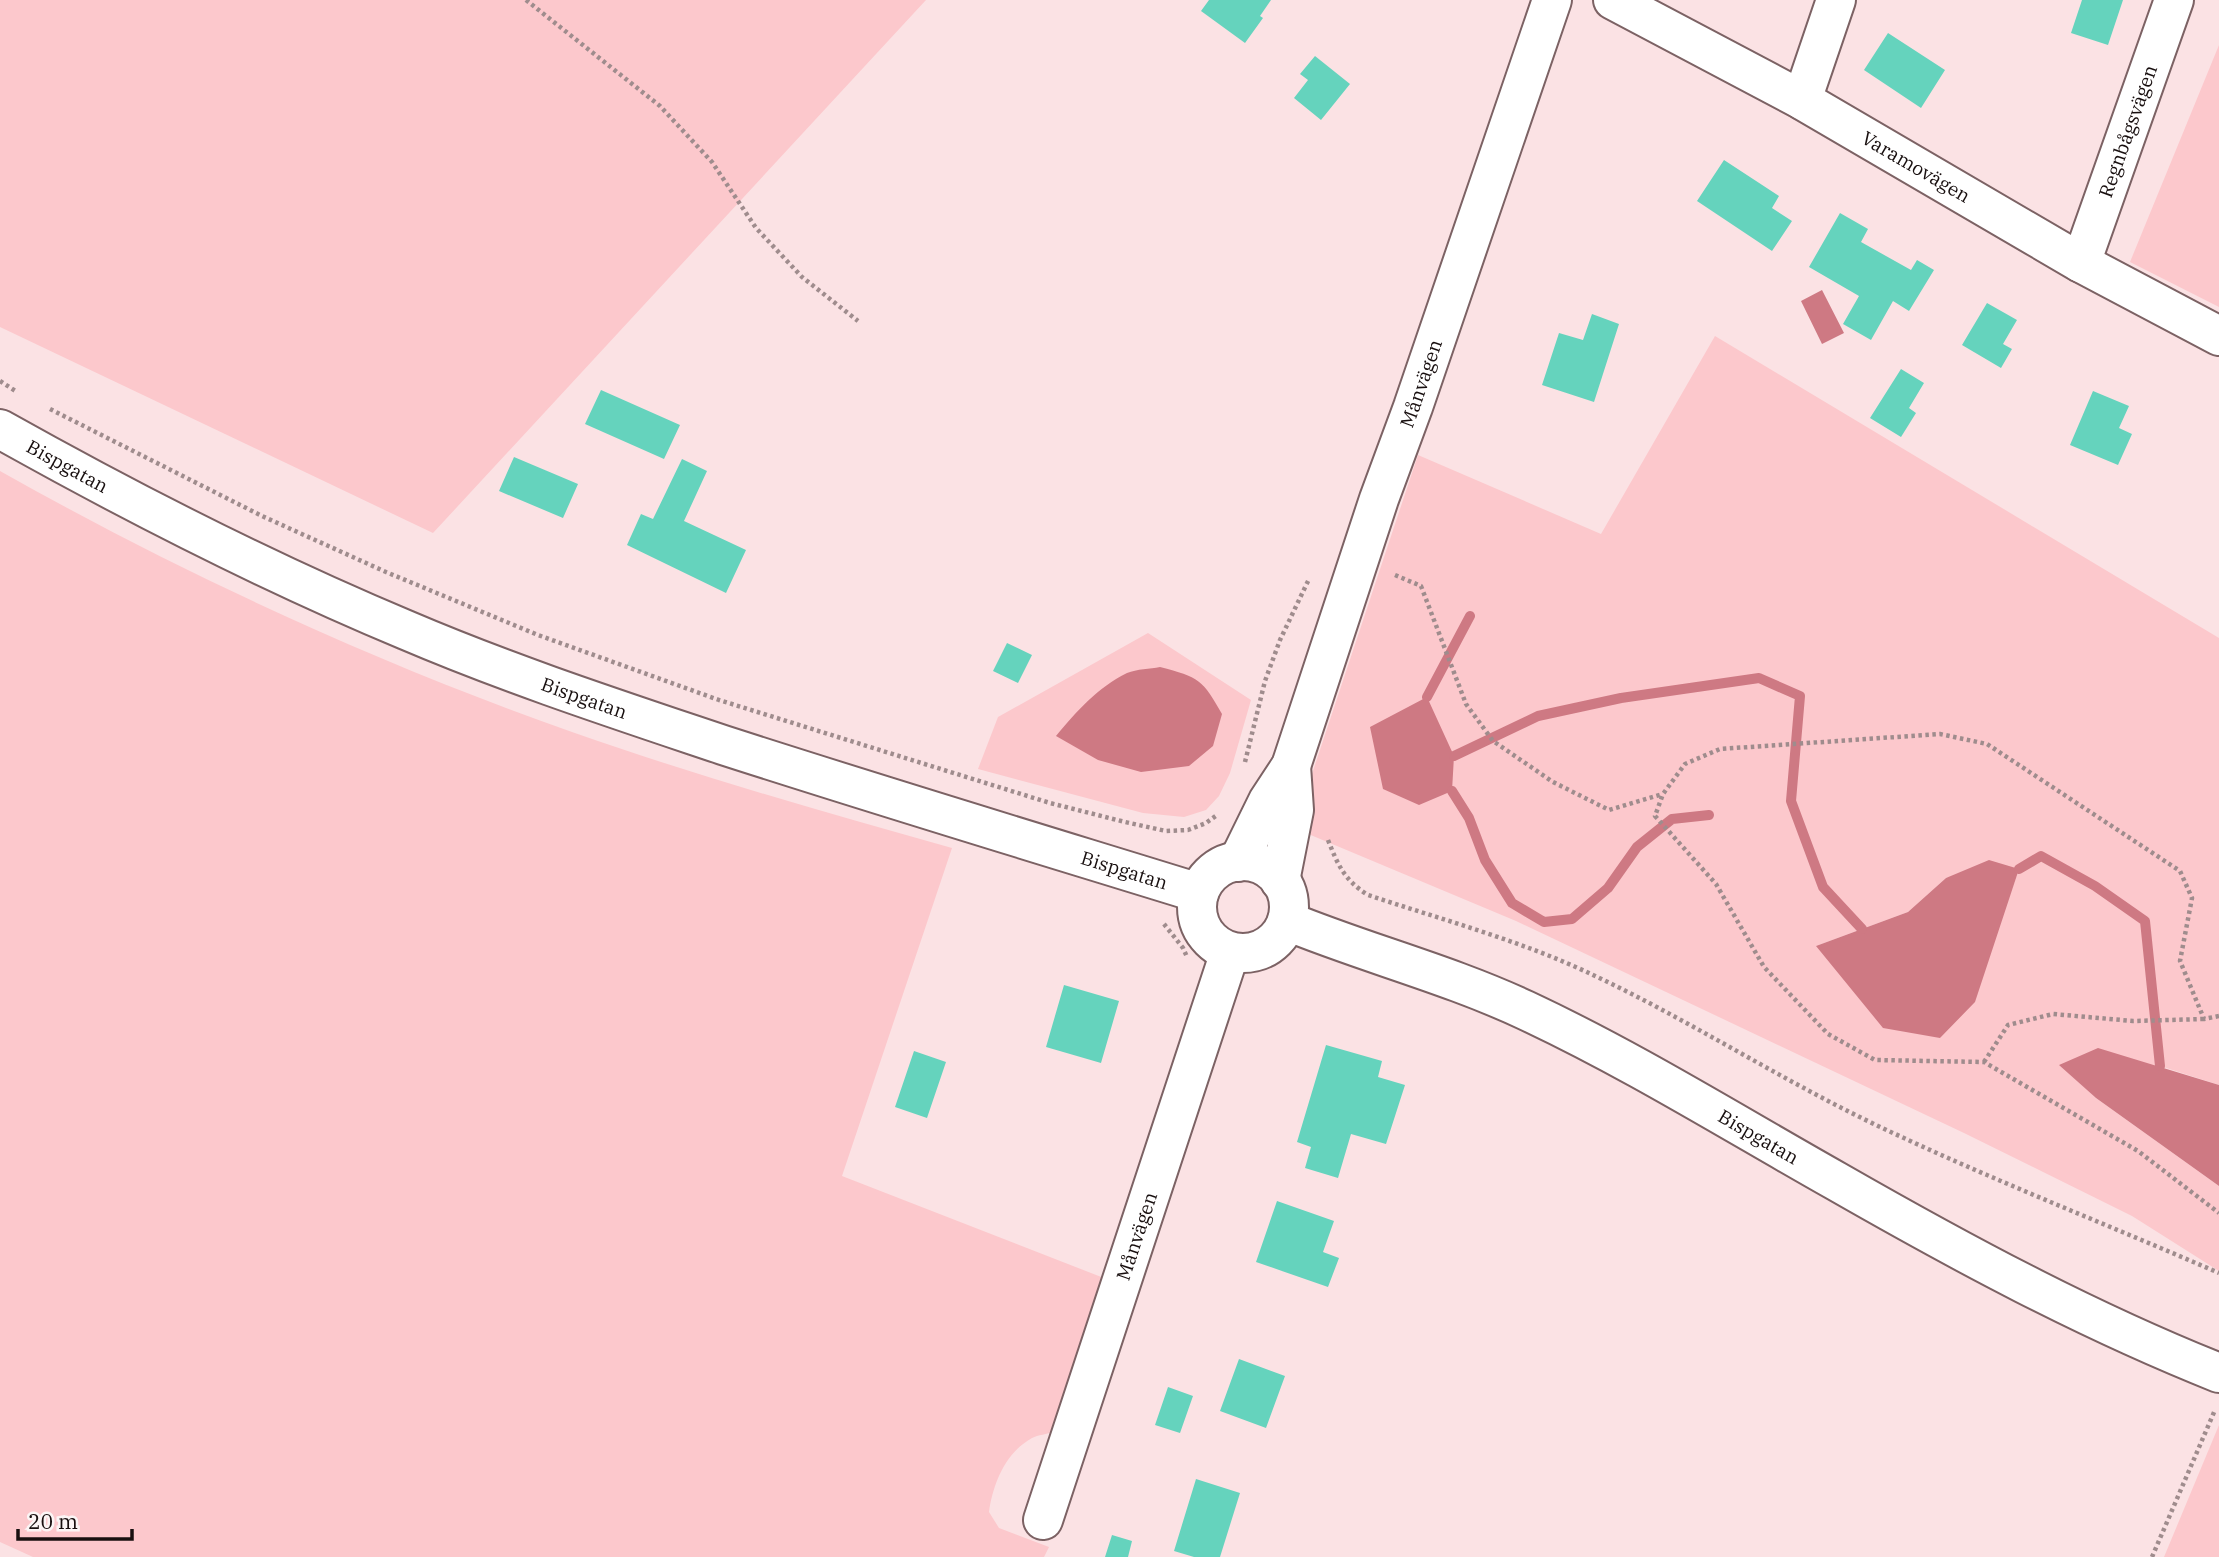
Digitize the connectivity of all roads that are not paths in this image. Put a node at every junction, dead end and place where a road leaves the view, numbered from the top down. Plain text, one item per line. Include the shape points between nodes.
1 (1552, 0) edge
2 (1613, 0) edge
3 (1836, 0) edge
4 (2174, 0) edge
5 (1802, 100) junction
6 (2081, 263) junction
7 (2202, 316) edge
8 (2219, 336) edge
9 (0, 429) edge
10 (1291, 766) junction
11 (1238, 862) junction
12 (1280, 881) junction
13 (1199, 893) junction
14 (1287, 920) junction
15 (1230, 952) junction
16 (2219, 1373) edge
17 (1043, 1520) dead end

1 - 10 street, Månvägen
2 - 5 street, Varamovägen
3 - 5 street
4 - 6 street, Regnbågsvägen
5 - 6 street, Varamovägen
6 - 7 street, Varamovägen
7 - 8 street, Varamovägen
9 - 13 street, Bispgatan via 100,486 264,566 407,631 543,684 836,782
10 - 11 street, Månvägen
10 - 12 street, Månvägen via 1294,810
11 - 12 street via 1255,863
11 - 13 street via 1207,877
12 - 14 street via 1286,893
13 - 15 street via 1196,908 1203,929 1217,946
14 - 15 street via 1281,933 1265,947 1245,954
14 - 16 street, Bispgatan via 1524,1010 1651,1075 1981,1262 2090,1318
15 - 17 street, Månvägen

